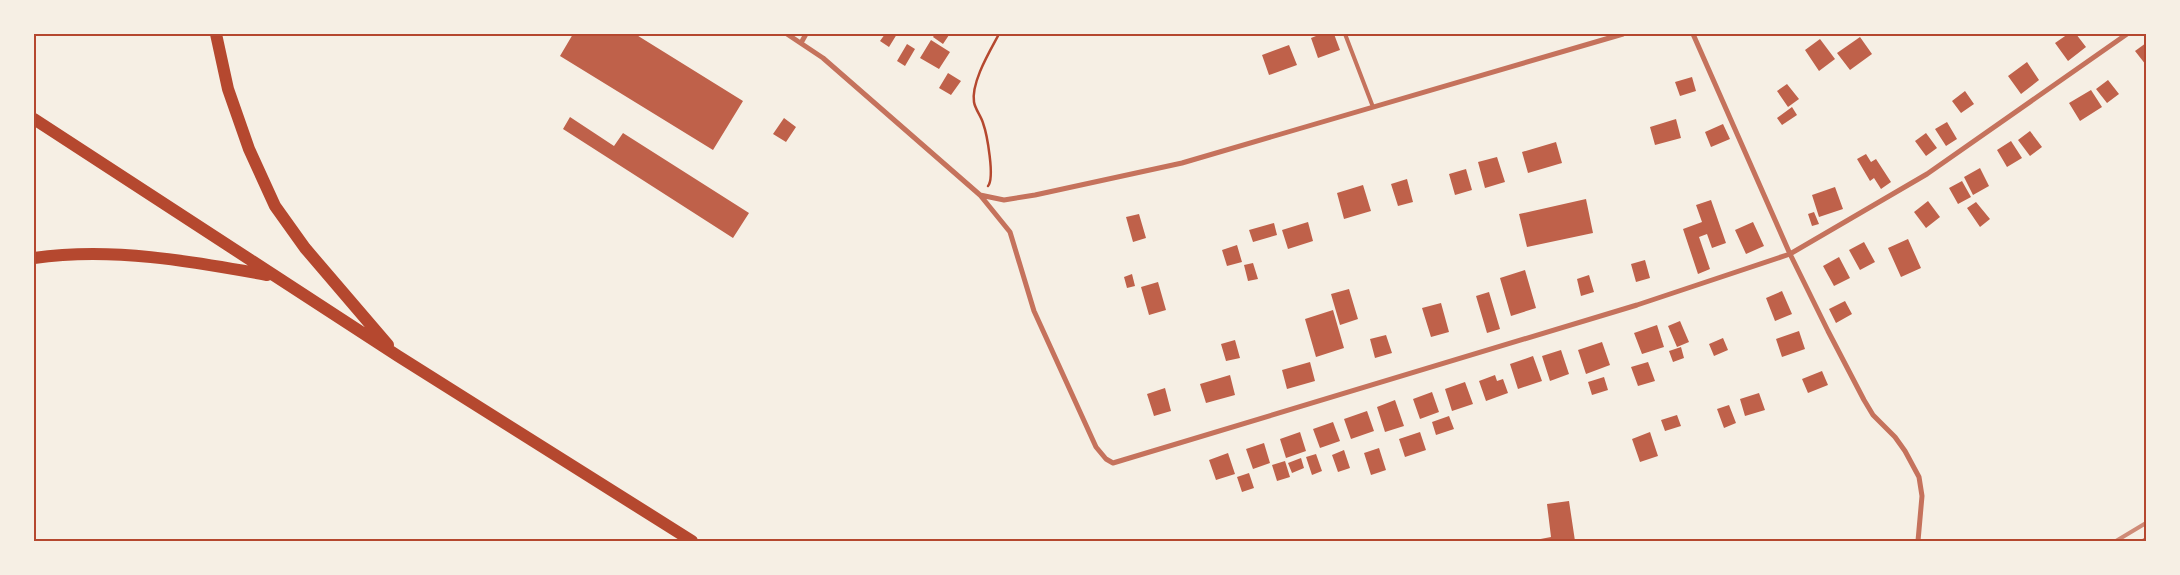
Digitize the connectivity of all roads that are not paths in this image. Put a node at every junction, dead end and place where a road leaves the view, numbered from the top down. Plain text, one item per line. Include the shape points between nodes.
1 (216, 34) edge
2 (787, 34) edge
3 (806, 34) edge
4 (1345, 34) edge
5 (1623, 34) edge
6 (1693, 34) edge
7 (2127, 34) edge
8 (801, 43) junction
9 (1373, 107) junction
10 (34, 119) edge
11 (980, 195) junction
12 (1790, 254) junction
13 (34, 258) edge
14 (274, 276) junction
15 (398, 356) junction
16 (692, 541) edge
17 (1918, 541) edge

1 - 15 main road via 228,89 249,149 275,206 305,248
2 - 8 street
3 - 8 street
4 - 9 lane
5 - 9 street
6 - 12 street
7 - 12 street via 1927,174
8 - 11 street via 844,76
9 - 11 street via 1182,163 1004,200
10 - 14 main road
11 - 12 street via 1010,232 1034,311 1096,448 1113,463 1637,305
12 - 17 street via 1864,400 1873,415 1900,444 1919,477 1922,496
13 - 14 main road via 114,255 170,259
14 - 15 main road
15 - 16 main road

